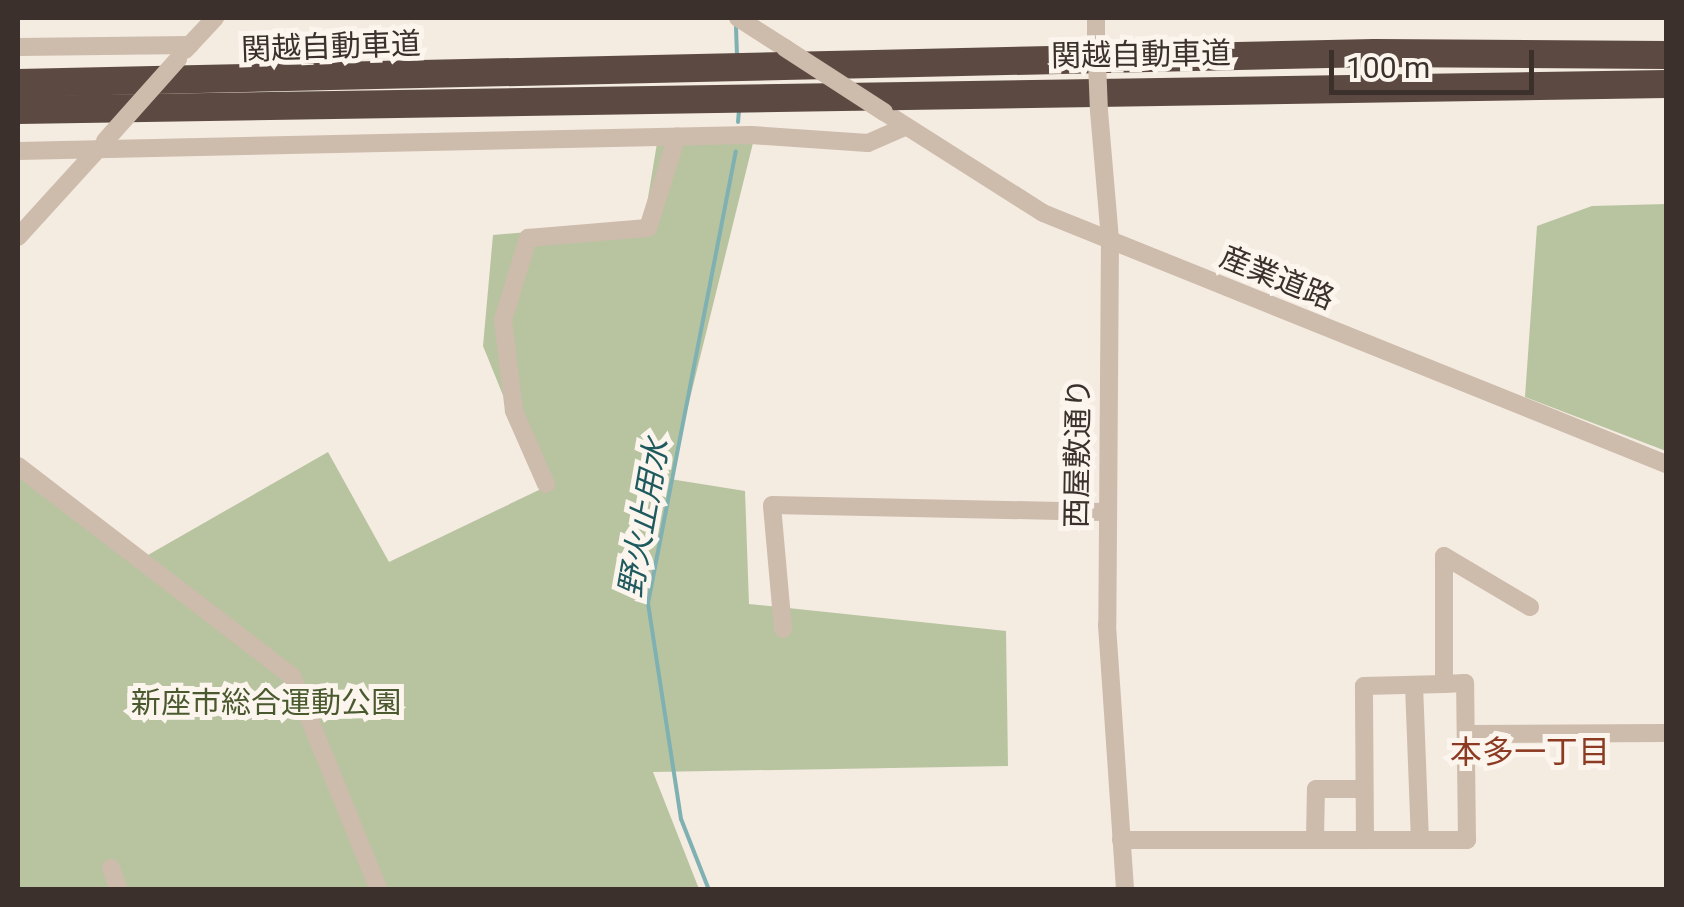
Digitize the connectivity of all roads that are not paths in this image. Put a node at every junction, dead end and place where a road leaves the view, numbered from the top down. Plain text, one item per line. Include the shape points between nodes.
1 (215, 18) edge
2 (738, 18) edge
3 (1096, 18) edge
4 (18, 47) edge
5 (184, 52) junction
6 (1666, 55) edge
7 (18, 83) edge
8 (1666, 84) edge
9 (18, 110) edge
10 (905, 127) junction
11 (676, 136) junction
12 (101, 146) junction
13 (18, 152) edge
14 (18, 238) edge
15 (1110, 240) junction
16 (1666, 464) edge
17 (18, 466) edge
18 (546, 484) dead end
19 (1104, 512) junction
20 (1530, 606) dead end
21 (783, 630) dead end
22 (1444, 684) junction
23 (1414, 685) junction
24 (1666, 733) edge
25 (1468, 734) junction
26 (1364, 788) junction
27 (1315, 839) junction
28 (1121, 840) junction
29 (1364, 840) junction
30 (1420, 840) junction
31 (111, 868) dead end
32 (119, 890) edge
33 (379, 890) edge
34 (1124, 890) edge

1 - 5 street
2 - 10 street, 産業道路, bridge
3 - 15 street, 西屋敷通り, bridge
4 - 5 street
5 - 12 street, bridge
6 - 7 highway, 関越自動車道 via 1336,54
8 - 9 highway, 関越自動車道
10 - 11 street via 868,143
10 - 15 street, 産業道路 via 1004,192
11 - 12 street
11 - 18 street via 648,228 528,238 504,320 514,411
12 - 13 street
12 - 14 street
15 - 16 street, 産業道路
15 - 19 street, 西屋敷通り
17 - 33 street via 292,676
19 - 21 street via 772,505
19 - 28 street, 西屋敷通り
20 - 22 street via 1444,556
22 - 23 street
22 - 25 street via 1466,682
23 - 26 street via 1364,686
23 - 30 street
24 - 25 street
25 - 30 street via 1466,840
26 - 27 street via 1316,789
26 - 29 street
27 - 28 street
27 - 29 street
28 - 34 street, 西屋敷通り
29 - 30 street
31 - 32 street

